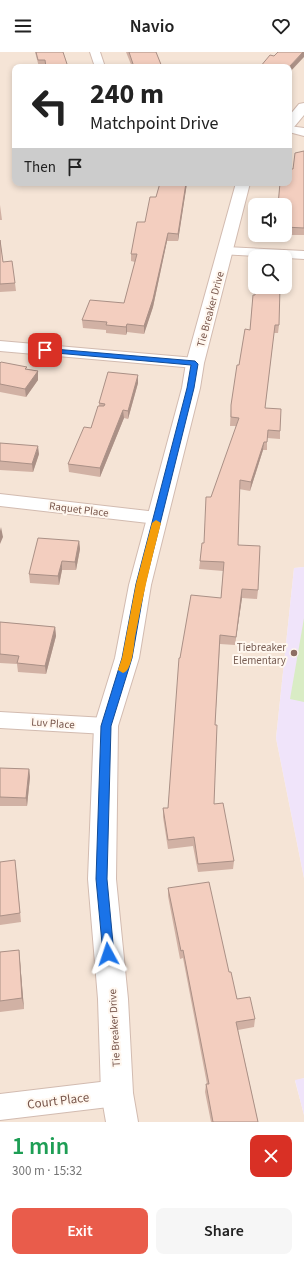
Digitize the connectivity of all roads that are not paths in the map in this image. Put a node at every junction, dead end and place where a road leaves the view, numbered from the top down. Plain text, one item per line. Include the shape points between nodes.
1 (95, 52) edge
2 (99, 64) edge
3 (304, 107) edge
4 (292, 121) edge
5 (292, 130) edge
6 (304, 132) edge
7 (242, 186) edge
8 (226, 251) junction
9 (304, 255) edge
10 (0, 346) edge
11 (195, 364) junction
12 (0, 500) edge
13 (158, 518) junction
14 (0, 720) edge
15 (106, 726) junction
16 (117, 1093) junction
17 (0, 1108) edge
18 (122, 1122) edge

1 - 2 street
3 - 4 street
5 - 6 street
7 - 8 street, Tie Breaker Drive
8 - 9 street
8 - 11 street, Tie Breaker Drive
10 - 11 street
11 - 13 street, Tie Breaker Drive
12 - 13 street, Raquet Place
13 - 15 street, Tie Breaker Drive via 140,584 127,658
14 - 15 street, Luv Place
15 - 16 street, Tie Breaker Drive via 102,879 113,999
16 - 17 street, Court Place
16 - 18 street, Tie Breaker Drive

